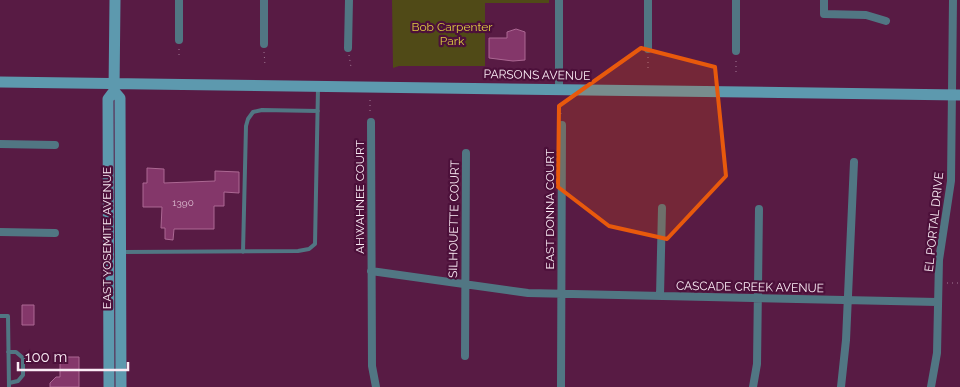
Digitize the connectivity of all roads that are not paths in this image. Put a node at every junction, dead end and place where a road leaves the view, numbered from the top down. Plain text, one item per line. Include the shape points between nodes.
1 (115, 0) edge
2 (180, 0) edge
3 (264, 0) edge
4 (349, 0) edge
5 (559, 0) edge
6 (648, 0) edge
7 (736, 0) edge
8 (824, 0) edge
9 (953, 0) edge
10 (886, 21) dead end
11 (179, 40) road end
12 (264, 44) road end
13 (348, 48) road end
14 (648, 49) road end
15 (736, 51) road end
16 (0, 82) edge
17 (319, 85) junction
18 (114, 87) junction
19 (559, 89) junction
20 (956, 94) edge
21 (318, 111) junction
22 (371, 122) road end
23 (562, 125) road end
24 (0, 144) edge
25 (55, 145) dead end
26 (466, 153) dead end
27 (854, 162) dead end
28 (662, 208) dead end
29 (759, 209) dead end
30 (0, 232) edge
31 (55, 233) dead end
32 (120, 252) junction
33 (243, 252) junction
34 (372, 271) junction
35 (464, 284) junction
36 (561, 294) junction
37 (660, 296) junction
38 (758, 299) junction
39 (846, 300) junction
40 (938, 302) junction
41 (0, 316) edge
42 (8, 352) junction
43 (465, 356) dead end
44 (9, 385) edge
45 (109, 387) edge
46 (121, 387) edge
47 (376, 387) edge
48 (561, 387) edge
49 (753, 387) edge
50 (841, 387) edge
51 (931, 387) edge

1 - 18 street, EAST YOSEMITE AVENUE
2 - 11 street
3 - 12 street
4 - 13 street
5 - 19 street
6 - 14 street
7 - 15 street
8 - 10 street via 824,14 866,15
9 - 20 street, EL PORTAL DRIVE
16 - 18 street, PARSONS AVENUE
17 - 18 street, PARSONS AVENUE
17 - 19 street, PARSONS AVENUE
17 - 21 lane
18 - 32 street, EAST YOSEMITE AVENUE via 120,98
18 - 45 street, EAST YOSEMITE AVENUE via 108,99
19 - 20 street, PARSONS AVENUE
20 - 40 street, EL PORTAL DRIVE via 951,181 941,238
21 - 33 lane via 262,110 253,112 248,119
21 - 33 lane via 315,244 298,251
22 - 34 street, AHWAHNEE COURT
23 - 36 street, EAST DONNA COURT
24 - 25 street
26 - 35 street, SILHOUETTE COURT
27 - 39 street
28 - 37 street
29 - 38 street
30 - 31 street
32 - 33 lane
32 - 46 street, EAST YOSEMITE AVENUE
34 - 35 street, CASCADE CREEK AVENUE
34 - 47 street, AHWAHNEE COURT via 372,366
35 - 36 street, CASCADE CREEK AVENUE via 520,293
35 - 43 street, SILHOUETTE COURT
36 - 37 street, CASCADE CREEK AVENUE
36 - 48 street, EAST DONNA COURT
37 - 38 street, CASCADE CREEK AVENUE
38 - 39 street, CASCADE CREEK AVENUE
38 - 49 street via 757,364
39 - 40 street, CASCADE CREEK AVENUE
39 - 50 street
40 - 51 street, EL PORTAL DRIVE via 937,353
41 - 42 lane via 8,316
42 - 44 lane
42 - 44 lane via 16,352 22,358 23,366 23,375

